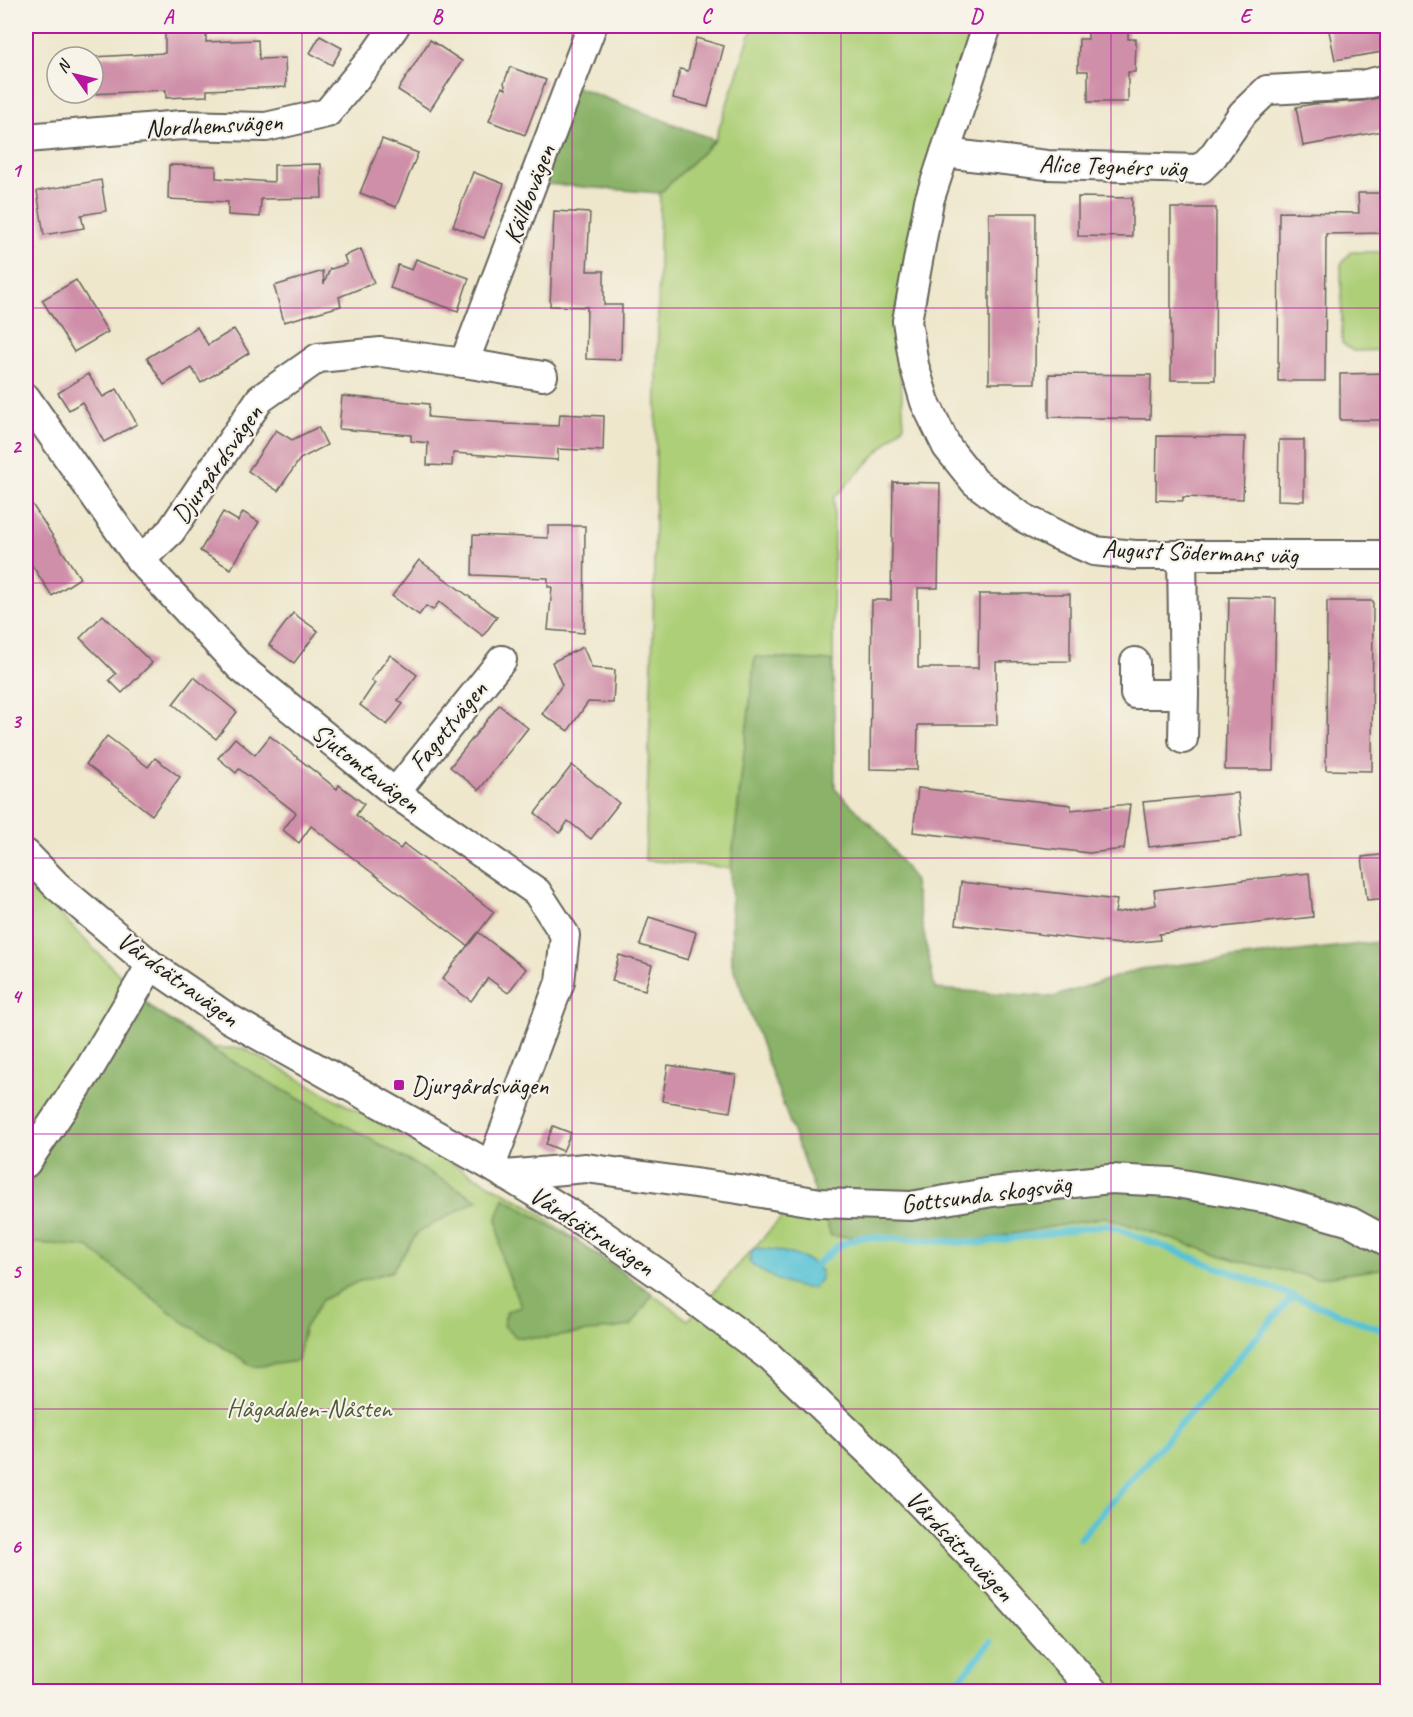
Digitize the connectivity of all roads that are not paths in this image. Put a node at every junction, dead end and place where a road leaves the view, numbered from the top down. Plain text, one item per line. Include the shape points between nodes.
1 (395, 26) edge
2 (592, 26) edge
3 (987, 26) edge
4 (1388, 79) edge
5 (26, 138) edge
6 (945, 153) junction
7 (464, 363) junction
8 (543, 376) dead end
9 (26, 398) edge
10 (1182, 555) junction
11 (1388, 555) edge
12 (140, 560) junction
13 (502, 660) dead end
14 (1135, 662) dead end
15 (1184, 693) junction
16 (1182, 739) dead end
17 (395, 793) junction
18 (26, 854) edge
19 (151, 965) junction
20 (26, 1163) edge
21 (498, 1171) junction
22 (1388, 1242) edge
23 (1094, 1692) edge

1 - 5 street, Nordhemsvägen via 327,113 266,127 182,125
2 - 7 street, Källbovägen
3 - 6 street, August Södermans väg
4 - 6 street, Alice Tegnérs väg via 1362,85 1267,90 1243,113 1200,169 1047,165
6 - 10 street, August Södermans väg via 929,201 907,321 925,402 947,447 975,482 1022,517 1057,535 1094,551
7 - 8 street, Djurgårdsvägen
7 - 12 street, Djurgårdsvägen via 381,352 318,358 260,399 171,531
9 - 12 street, Sjutomtavägen
10 - 11 street, August Södermans väg
10 - 15 street
12 - 17 street, Sjutomtavägen via 240,668
13 - 17 street, Fagottvägen
14 - 15 street via 1135,694
15 - 16 street
17 - 21 street, Sjutomtavägen via 537,892 566,934 560,982
18 - 19 street, Vårdsätravägen via 57,886
19 - 20 street via 88,1071
19 - 21 street, Vårdsätravägen via 228,1018
21 - 22 street, Gottsunda skogsväg via 586,1168 820,1203 911,1206 1110,1179 1171,1182 1274,1200 1351,1222
21 - 23 street, Vårdsätravägen via 593,1228 770,1357 883,1465 999,1585

